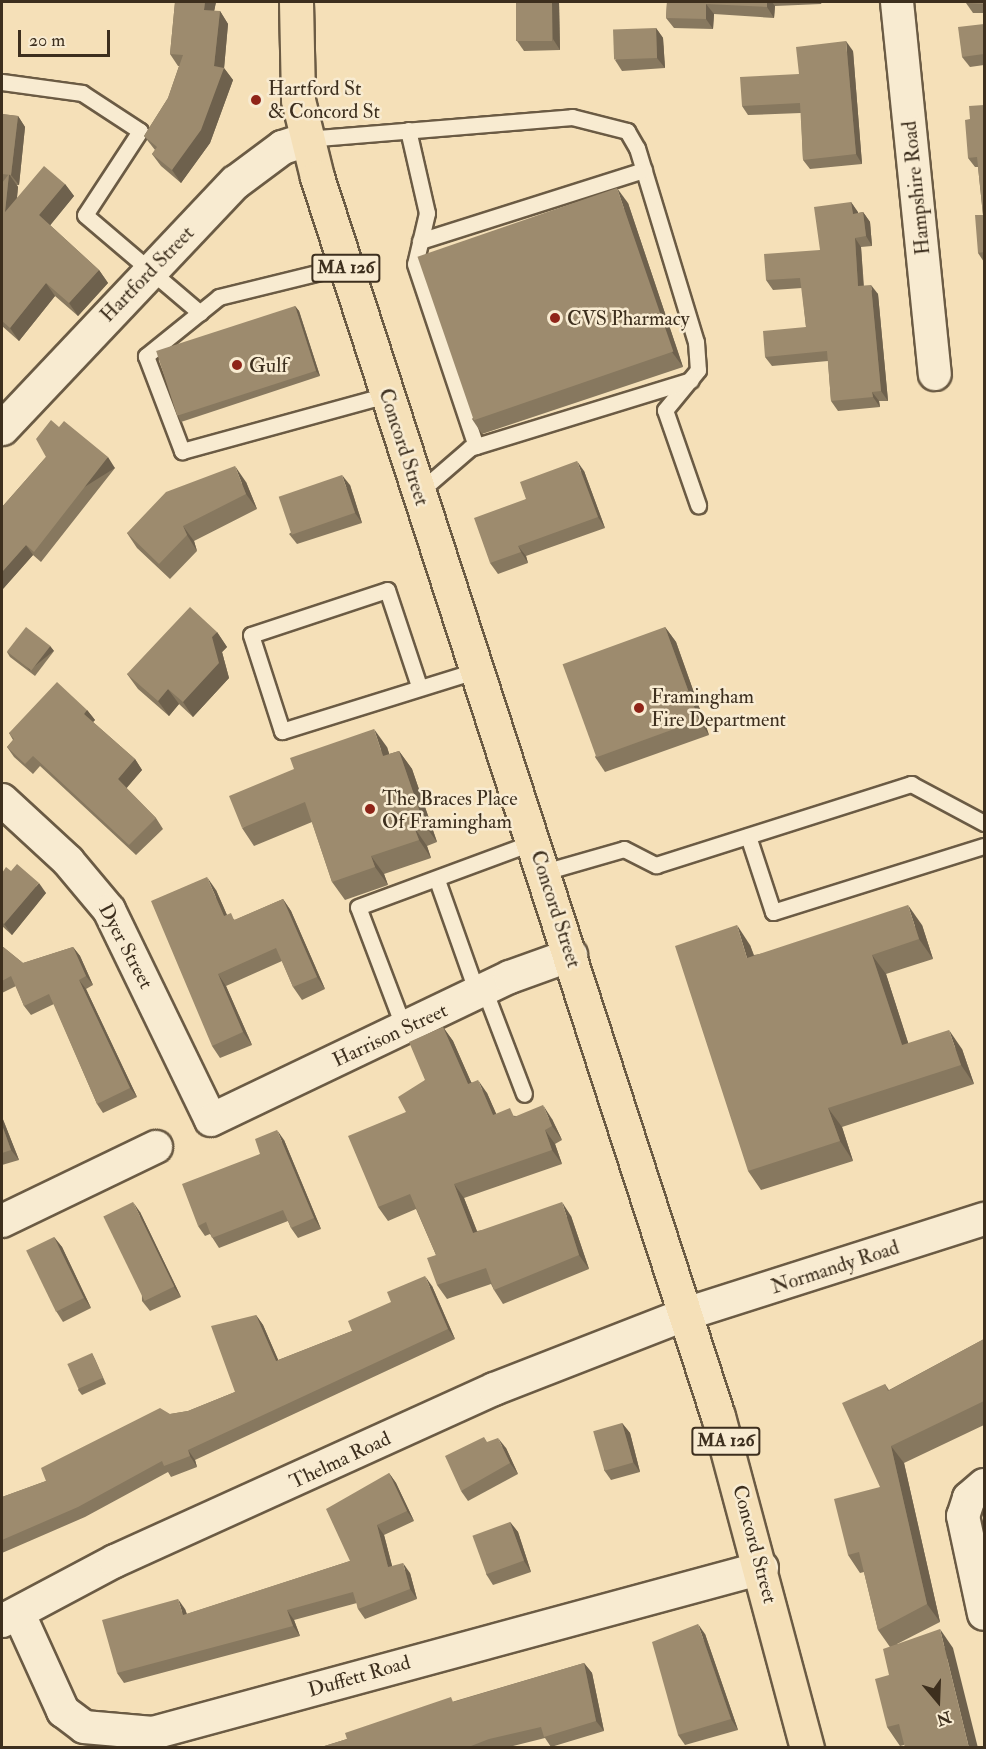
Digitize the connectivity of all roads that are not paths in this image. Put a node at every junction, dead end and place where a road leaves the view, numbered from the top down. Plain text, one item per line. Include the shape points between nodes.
1 (296, 2) edge
2 (897, 2) edge
3 (2, 82) edge
4 (408, 130) junction
5 (306, 139) junction
6 (644, 170) junction
7 (420, 240) junction
8 (345, 266) junction
9 (151, 270) junction
10 (200, 313) junction
11 (935, 374) dead end
12 (691, 381) junction
13 (387, 396) junction
14 (2, 428) edge
15 (476, 446) junction
16 (419, 492) junction
17 (698, 505) dead end
18 (478, 670) junction
19 (419, 686) junction
20 (2, 800) edge
21 (984, 823) edge
22 (748, 836) junction
23 (984, 846) edge
24 (539, 857) junction
25 (437, 880) junction
26 (571, 955) junction
27 (481, 991) junction
28 (404, 1028) junction
29 (524, 1094) dead end
30 (211, 1120) joint
31 (156, 1147) dead end
32 (984, 1219) edge
33 (2, 1221) edge
34 (686, 1314) junction
35 (984, 1485) edge
36 (762, 1568) junction
37 (984, 1614) edge
38 (10, 1618) edge
39 (807, 1748) edge

1 - 5 main road, Concord Street / MA 126 via 294,61
2 - 11 street, Hampshire Road
3 - 9 lane via 82,93 140,131 85,215
4 - 5 lane
4 - 6 lane via 560,118 607,122 627,130
4 - 7 lane via 427,213
5 - 8 main road, Concord Street / MA 126
5 - 9 main road, Hartford Street via 259,161
6 - 7 lane
6 - 12 lane via 696,342 698,370
7 - 15 lane via 415,264
8 - 10 lane via 219,297
8 - 13 main road, Concord Street / MA 126
9 - 10 lane
9 - 14 main road, Hartford Street
10 - 13 lane via 146,356 182,451
12 - 15 lane
12 - 17 lane via 665,410
13 - 16 main road, Concord Street / MA 126
15 - 16 lane
16 - 18 main road, Concord Street / MA 126
18 - 19 lane
18 - 24 main road, Concord Street / MA 126
19 - 19 lane via 282,730 251,635 387,590
20 - 30 street, Dyer Street via 68,861 110,910
21 - 22 lane via 911,784
22 - 23 lane via 772,912
22 - 24 lane via 656,865 624,849
24 - 25 lane
24 - 26 main road, Concord Street / MA 126
25 - 27 lane
25 - 28 lane via 358,907
26 - 27 street, Harrison Street
26 - 34 main road, Concord Street / MA 126
27 - 28 street, Harrison Street
27 - 29 lane
28 - 30 street, Harrison Street
31 - 33 street
32 - 34 street, Normandy Road
34 - 36 main road, Concord Street / MA 126
34 - 38 street, Thelma Road via 494,1389 115,1561
35 - 37 street via 969,1498 963,1516
36 - 38 street, Duffett Road via 153,1733 84,1727 63,1711
36 - 39 main road, Concord Street / MA 126

